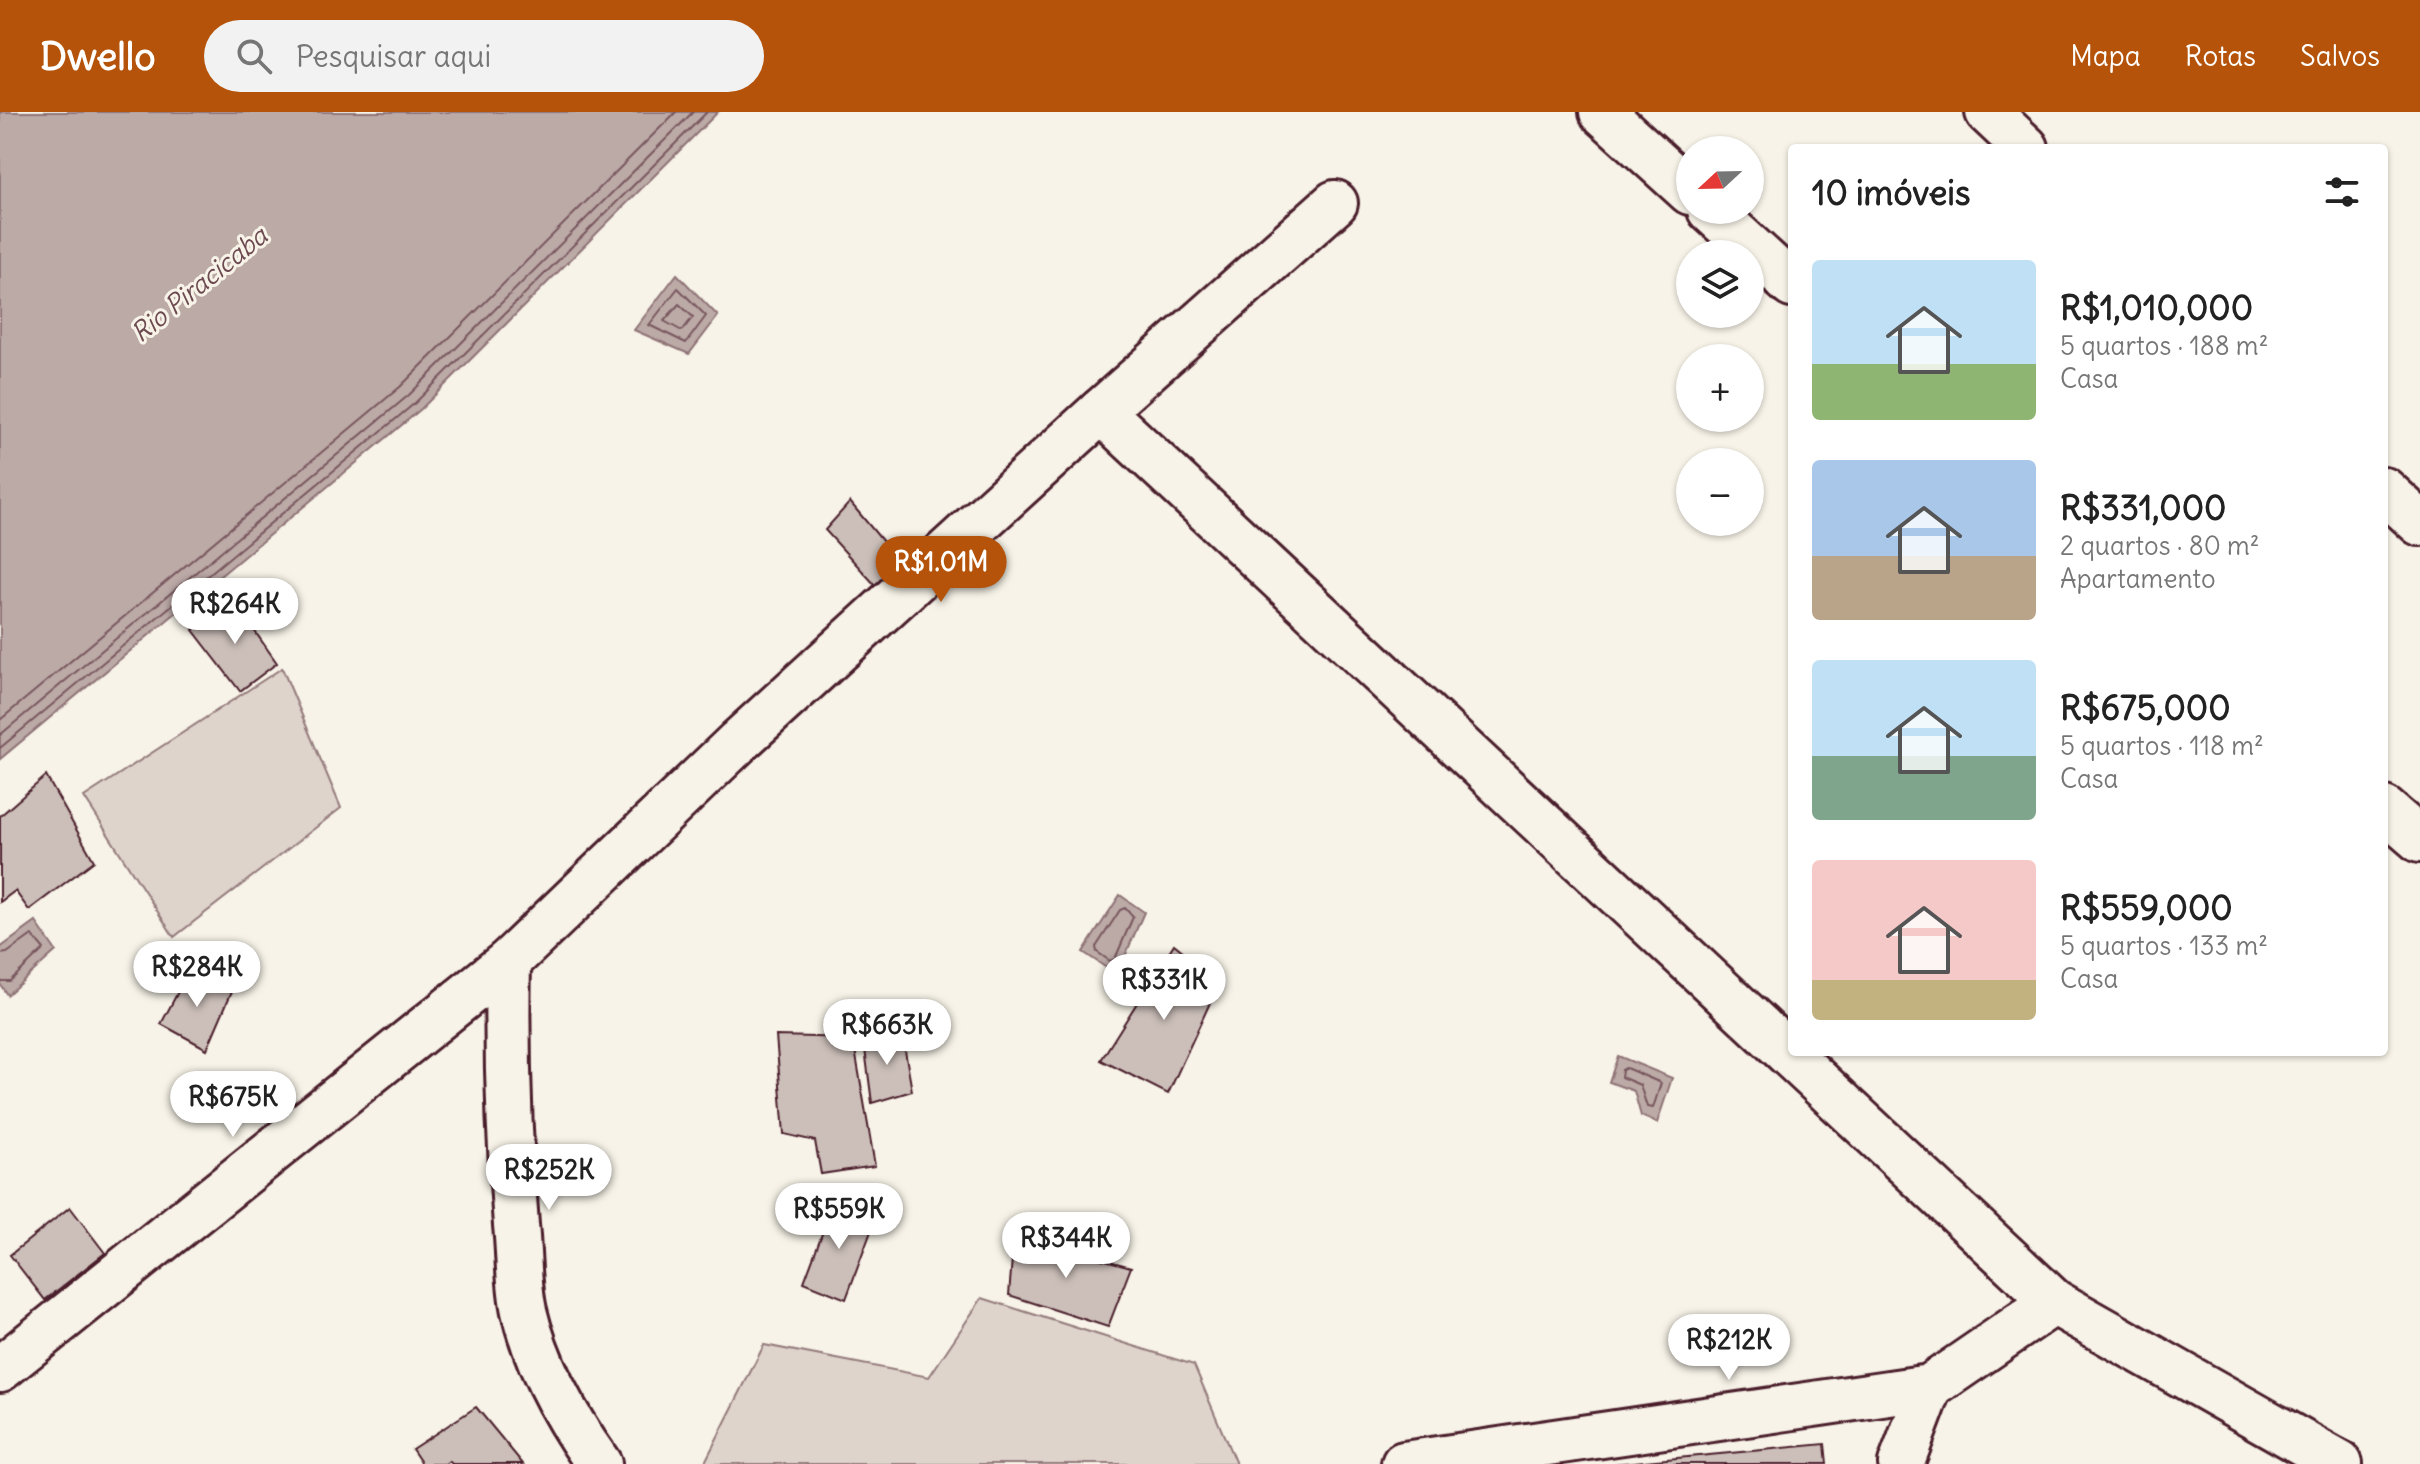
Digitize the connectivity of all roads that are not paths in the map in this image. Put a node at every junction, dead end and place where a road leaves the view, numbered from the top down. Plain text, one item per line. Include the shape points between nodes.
1 (1602, 112) edge
2 (1988, 112) edge
3 (2022, 144) edge
4 (1676, 179) edge
5 (1335, 203) dead end
6 (1725, 224) edge
7 (1788, 281) edge
8 (1101, 411) junction
9 (2388, 494) edge
10 (2420, 523) edge
11 (2388, 812) edge
12 (2420, 840) edge
13 (508, 962) junction
14 (1788, 1053) edge
15 (1791, 1056) edge
16 (2054, 1302) junction
17 (0, 1369) edge
18 (1930, 1387) junction
19 (599, 1464) edge
20 (1404, 1464) edge
21 (1901, 1464) edge
22 (2340, 1464) edge

1 - 4 street
2 - 3 street
5 - 8 street
6 - 7 street
8 - 13 street via 738,742
8 - 14 street
9 - 10 street
11 - 12 street
13 - 17 street
13 - 19 street via 523,1309 560,1406
15 - 16 street
16 - 18 street
16 - 22 street
18 - 20 street
18 - 21 street

